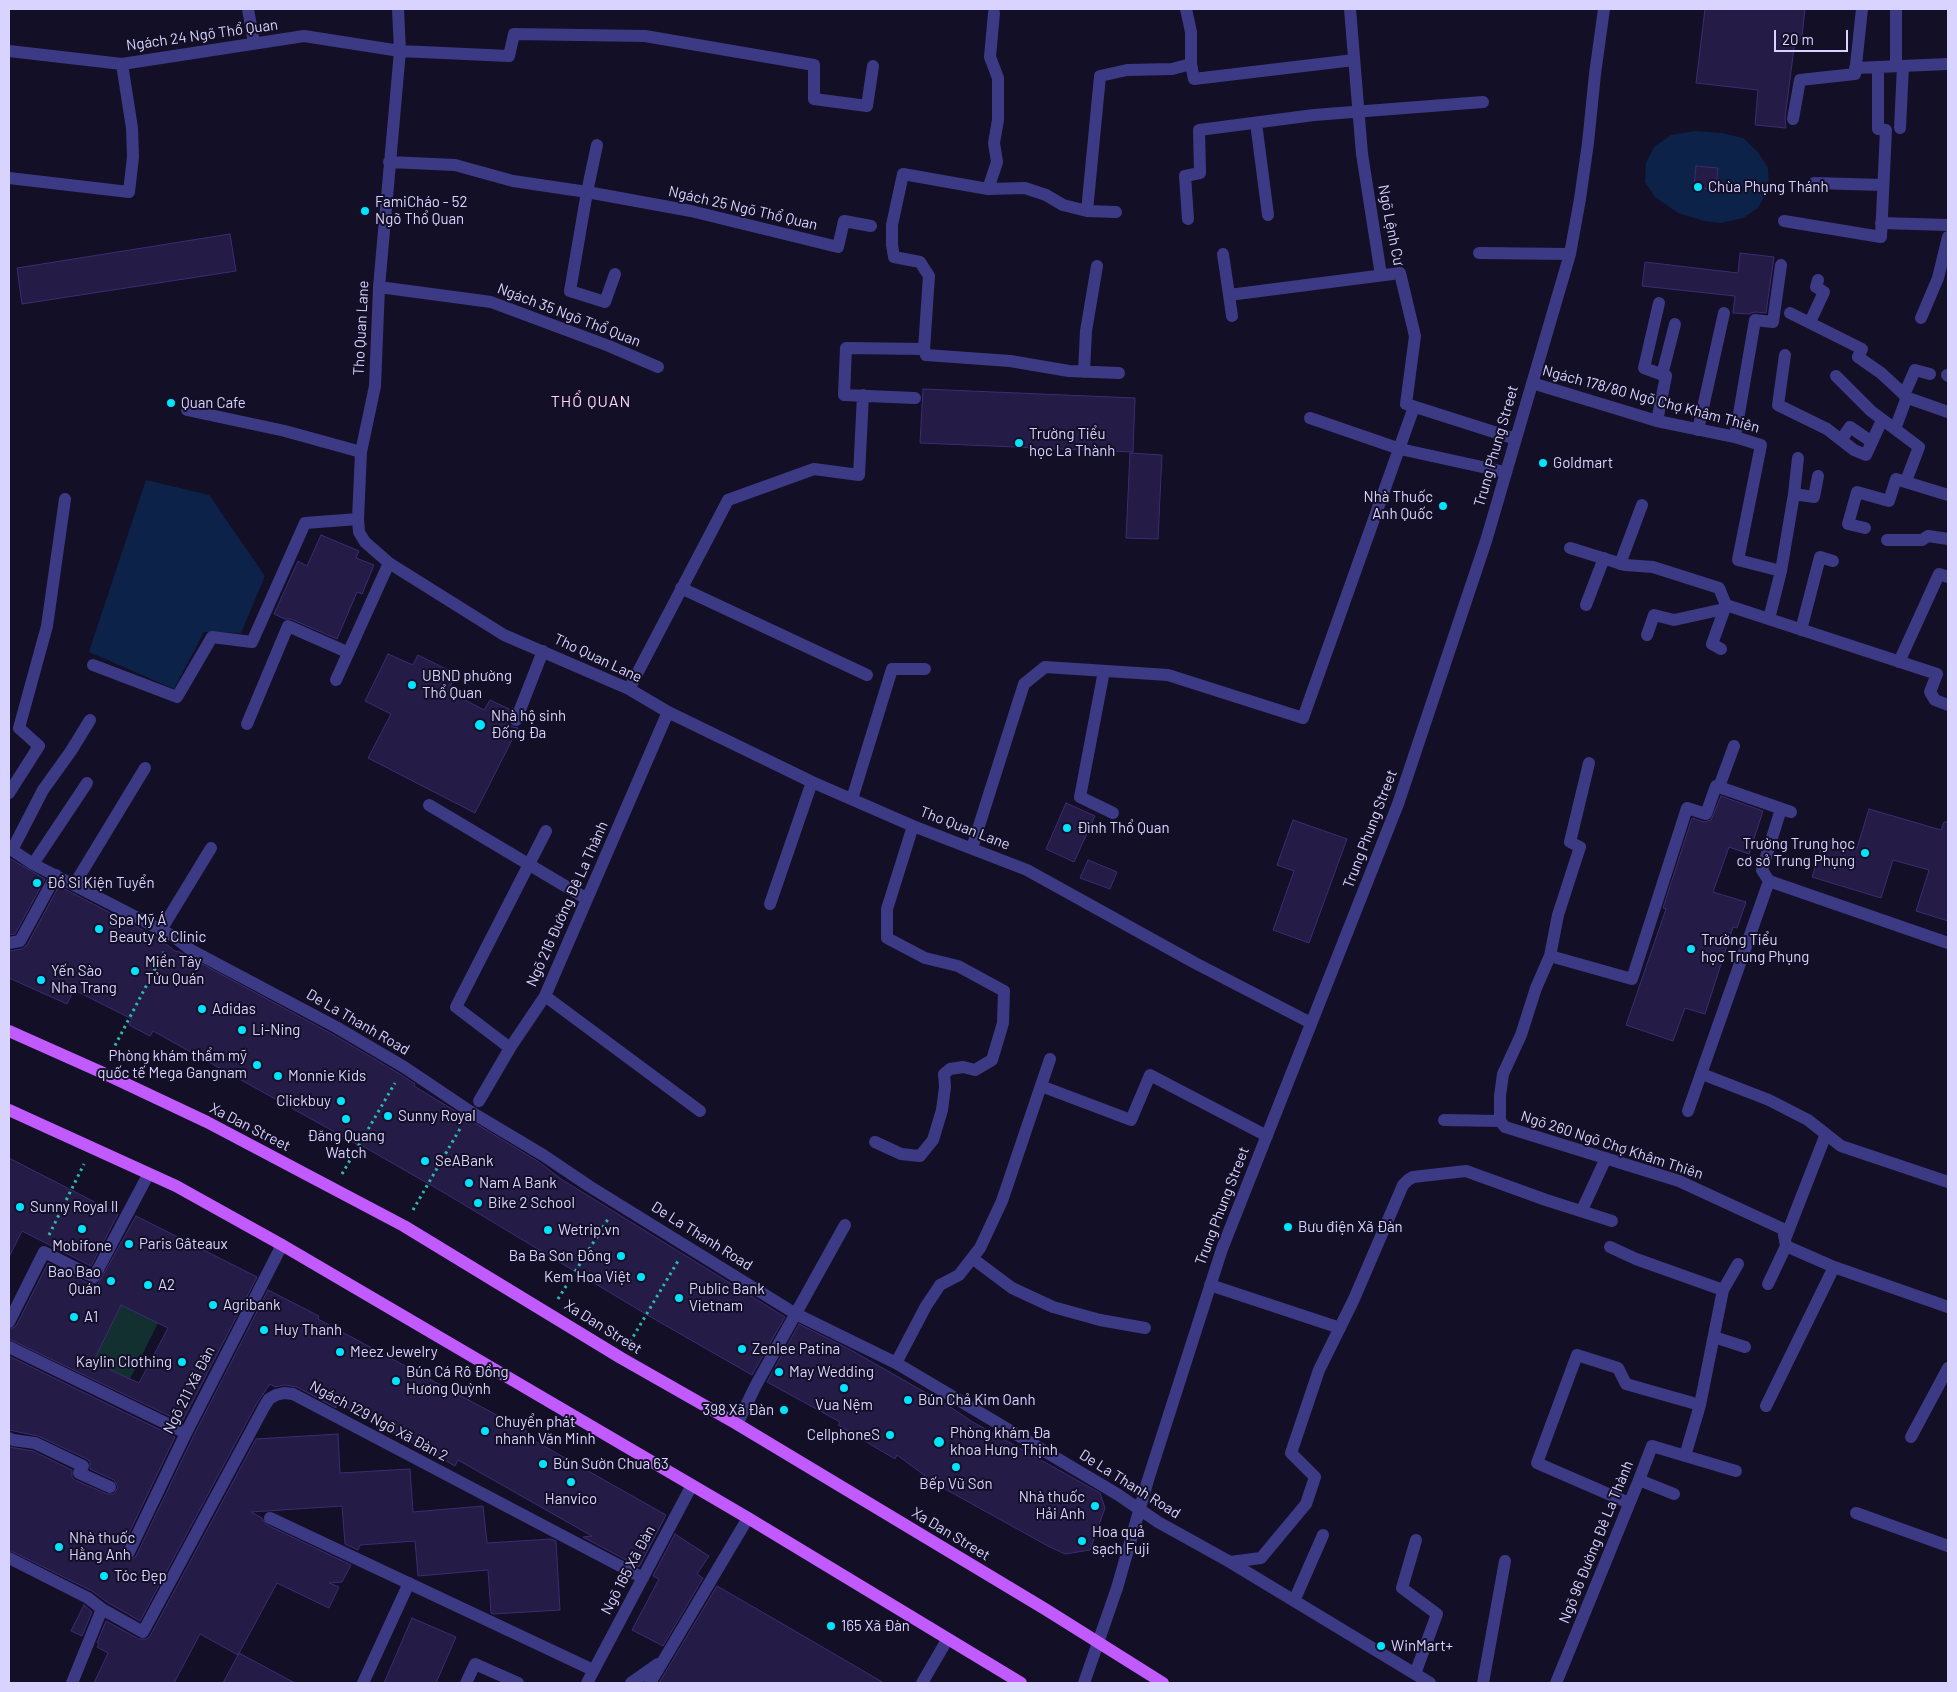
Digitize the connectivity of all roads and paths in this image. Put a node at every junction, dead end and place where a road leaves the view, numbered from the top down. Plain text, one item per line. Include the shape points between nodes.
1 (248, 9) edge
2 (398, 9) edge
3 (1186, 9) edge
4 (1350, 9) edge
5 (1604, 9) edge
6 (1862, 9) edge
7 (1896, 9) edge
8 (994, 13) dead end
9 (254, 43) junction
10 (9, 51) edge
11 (400, 51) junction
12 (1354, 60) junction
13 (122, 64) junction
14 (1191, 64) junction
15 (1948, 64) edge
16 (873, 66) dead end
17 (1900, 66) junction
18 (1878, 67) junction
19 (1856, 68) junction
20 (1483, 102) dead end
21 (1358, 113) junction
22 (1793, 119) dead end
23 (1256, 124) junction
24 (1900, 128) dead end
25 (597, 145) dead end
26 (389, 162) junction
27 (9, 178) edge
28 (1814, 183) dead end
29 (1883, 185) junction
30 (988, 189) junction
31 (587, 192) junction
32 (1087, 211) junction
33 (1116, 212) dead end
34 (1268, 215) dead end
35 (1188, 219) dead end
36 (1784, 221) dead end
37 (1881, 223) junction
38 (1948, 225) edge
39 (871, 226) dead end
40 (1948, 237) edge
41 (1480, 253) dead end
42 (1223, 254) dead end
43 (1570, 254) junction
44 (1945, 263) edge
45 (1781, 265) dead end
46 (1097, 266) dead end
47 (615, 274) dead end
48 (1381, 275) junction
49 (1818, 280) dead end
50 (379, 287) junction
51 (1229, 295) junction
52 (1659, 303) dead end
53 (1724, 313) dead end
54 (1790, 313) dead end
55 (1232, 316) dead end
56 (1921, 318) dead end
57 (1810, 322) junction
58 (1675, 324) dead end
59 (924, 349) junction
60 (1785, 355) dead end
61 (658, 367) dead end
62 (1084, 372) junction
63 (1119, 374) dead end
64 (1930, 374) dead end
65 (1662, 375) junction
66 (1836, 376) dead end
67 (1532, 383) dead end
68 (862, 395) junction
69 (1906, 396) junction
70 (915, 398) dead end
71 (1414, 407) junction
72 (187, 410) dead end
73 (1948, 412) edge
74 (1310, 418) dead end
75 (1882, 420) junction
76 (1657, 421) junction
77 (1895, 429) junction
78 (1698, 430) junction
79 (1735, 437) junction
80 (1516, 439) junction
81 (1400, 449) junction
82 (361, 452) junction
83 (1798, 458) dead end
84 (1505, 472) junction
85 (1818, 476) dead end
86 (1906, 481) junction
87 (1794, 494) junction
88 (1948, 495) edge
89 (65, 500) dead end
90 (1642, 504) dead end
91 (358, 519) junction
92 (1865, 528) dead end
93 (1888, 540) dead end
94 (1948, 540) edge
95 (1570, 548) dead end
96 (1604, 558) junction
97 (1834, 560) dead end
98 (389, 563) junction
99 (1620, 564) junction
100 (1781, 572) junction
101 (1948, 577) edge
102 (681, 588) junction
103 (1586, 605) dead end
104 (1725, 607) junction
105 (1769, 620) junction
106 (1801, 630) junction
107 (1647, 635) dead end
108 (1721, 649) dead end
109 (543, 651) junction
110 (347, 652) junction
111 (1899, 662) junction
112 (93, 665) dead end
113 (925, 669) dead end
114 (1104, 672) junction
115 (866, 675) dead end
116 (336, 680) dead end
117 (629, 689) junction
118 (1948, 705) edge
119 (668, 712) junction
120 (90, 720) dead end
121 (516, 720) dead end
122 (247, 724) dead end
123 (1734, 746) dead end
124 (1589, 763) dead end
125 (145, 768) dead end
126 (812, 782) junction
127 (87, 783) dead end
128 (1719, 787) junction
129 (9, 793) edge
130 (852, 799) junction
131 (429, 805) dead end
132 (1113, 813) dead end
133 (913, 826) junction
134 (546, 831) dead end
135 (211, 848) dead end
136 (972, 848) junction
137 (10, 849) edge
138 (33, 864) junction
139 (529, 865) junction
140 (56, 875) junction
141 (1769, 881) junction
142 (74, 885) junction
143 (587, 899) junction
144 (770, 904) dead end
145 (167, 933) junction
146 (9, 943) edge
147 (1948, 943) edge
148 (1550, 956) junction
149 (544, 996) junction
150 (1311, 1023) junction
151 (9, 1031) edge
152 (510, 1048) junction
153 (1050, 1059) dead end
154 (404, 1067) junction
155 (101, 1072) junction
156 (1702, 1074) junction
157 (1041, 1086) junction
158 (451, 1099) junction
159 (479, 1101) junction
160 (9, 1110) edge
161 (700, 1111) dead end
162 (1688, 1111) dead end
163 (1444, 1120) dead end
164 (1500, 1121) junction
165 (493, 1124) junction
166 (456, 1134) dead end
167 (1826, 1134) junction
168 (1266, 1136) junction
169 (875, 1142) dead end
170 (92, 1148) junction
171 (1606, 1158) junction
172 (148, 1175) junction
173 (1948, 1182) edge
174 (334, 1188) junction
175 (618, 1204) junction
176 (1582, 1210) junction
177 (1612, 1221) dead end
178 (404, 1226) junction
179 (845, 1226) dead end
180 (1785, 1243) junction
181 (282, 1245) junction
182 (687, 1246) junction
183 (1610, 1247) dead end
184 (44, 1252) junction
185 (972, 1258) junction
186 (1738, 1264) dead end
187 (1834, 1267) junction
188 (1768, 1284) dead end
189 (1210, 1285) junction
190 (1723, 1290) junction
191 (1948, 1307) edge
192 (550, 1313) junction
193 (796, 1314) junction
194 (9, 1322) edge
195 (1145, 1328) dead end
196 (1340, 1328) junction
197 (1714, 1337) junction
198 (9, 1347) edge
199 (1744, 1347) dead end
200 (621, 1358) junction
201 (896, 1363) junction
202 (1948, 1368) edge
203 (1700, 1405) junction
204 (1766, 1406) dead end
205 (736, 1424) junction
206 (186, 1433) junction
207 (1911, 1437) dead end
208 (9, 1438) edge
209 (1686, 1456) junction
210 (1736, 1471) dead end
211 (1639, 1480) junction
212 (692, 1485) junction
213 (110, 1487) dead end
214 (1674, 1494) dead end
215 (1629, 1503) junction
216 (1139, 1510) junction
217 (1856, 1513) dead end
218 (270, 1518) dead end
219 (748, 1518) junction
220 (1323, 1535) dead end
221 (1416, 1540) dead end
222 (1948, 1546) edge
223 (129, 1552) dead end
224 (9, 1558) edge
225 (1504, 1561) dead end
226 (1230, 1562) junction
227 (643, 1578) junction
228 (409, 1583) junction
229 (1294, 1601) junction
230 (102, 1609) junction
231 (947, 1640) junction
232 (1098, 1642) junction
233 (663, 1661) junction
234 (593, 1670) junction
235 (1415, 1674) junction
236 (72, 1683) edge
237 (363, 1683) edge
238 (466, 1683) edge
239 (518, 1683) edge
240 (587, 1683) edge
241 (631, 1683) edge
242 (650, 1683) edge
243 (922, 1683) edge
244 (1021, 1683) edge
245 (1084, 1683) edge
246 (1163, 1683) edge
247 (1430, 1683) edge
248 (1483, 1683) edge
249 (1556, 1683) edge

1 - 9 street
2 - 11 street, Tho Quan Lane
3 - 14 street via 1191,32
4 - 12 street, Ngõ Lệnh Cư
5 - 43 street, Trung Phung Street via 1586,162
6 - 19 street
7 - 17 street
8 - 30 street via 990,57 998,78 998,120 994,143 997,162
9 - 11 street, Ngách 24 Ngõ Thổ Quan via 304,36
9 - 13 street, Ngách 24 Ngõ Thổ Quan
10 - 13 street, Ngách 24 Ngõ Thổ Quan
11 - 16 street, Ngách 24 Ngõ Thổ Quan via 509,56 514,34 646,36 814,65 814,99 866,106
11 - 26 street, Tho Quan Lane
12 - 14 street via 1194,79
12 - 21 street, Ngõ Lệnh Cư
13 - 27 street via 132,128 129,192
14 - 32 street via 1100,76
15 - 17 street
17 - 18 street
17 - 24 street
18 - 19 street
18 - 29 street via 1878,129 1886,130
19 - 22 street via 1855,74 1800,80
20 - 21 street
21 - 23 street via 1314,115
21 - 48 street, Ngõ Lệnh Cư
23 - 34 street
23 - 35 street via 1199,130 1200,174 1185,176
25 - 31 street
26 - 31 street, Ngách 25 Ngõ Thổ Quan via 455,165 513,181
26 - 50 street, Tho Quan Lane
28 - 29 street
29 - 37 street
30 - 32 street via 1025,188
30 - 59 street via 903,174 892,225 892,246 894,257 920,262 928,276
31 - 39 street, Ngách 25 Ngõ Thổ Quan via 691,211 838,247 844,221
31 - 47 street via 570,291 605,302
32 - 33 street
36 - 37 street via 1881,237
37 - 38 street
40 - 44 street
41 - 43 street
42 - 51 street
43 - 80 street, Trung Phung Street
44 - 56 street
45 - 79 street via 1773,322 1755,320
46 - 62 street via 1086,331
48 - 51 street
48 - 71 street, Ngõ Lệnh Cư via 1400,273 1415,336 1406,404
49 - 57 street via 1816,287 1824,292
50 - 61 street, Ngách 35 Ngõ Thổ Quan via 491,302
50 - 82 street, Tho Quan Lane via 375,386
51 - 55 street
52 - 65 street via 1644,368
53 - 78 street
54 - 57 street
57 - 69 street via 1862,349 1858,357
58 - 65 street
59 - 62 street via 926,355 1010,361
59 - 68 street via 846,348 844,394
60 - 75 street via 1778,405 1841,440 1850,427 1872,442
62 - 63 street
64 - 69 street via 1915,370
65 - 76 street via 1666,376
66 - 75 street
67 - 76 street, Ngách 178/80 Ngõ Chợ Khâm Thiên
68 - 70 street
68 - 102 street via 860,475 814,470 728,500
69 - 73 street
69 - 77 street
71 - 80 street
71 - 81 street
72 - 82 street via 285,431
74 - 81 street
75 - 77 street
76 - 78 street, Ngách 178/80 Ngõ Chợ Khâm Thiên
77 - 86 street via 1919,446
78 - 79 street, Ngách 178/80 Ngõ Chợ Khâm Thiên
79 - 100 street, Ngách 178/80 Ngõ Chợ Khâm Thiên via 1761,445 1738,560
80 - 84 street, Trung Phung Street
81 - 84 street
81 - 114 street via 1303,718 1168,675
82 - 91 street, Tho Quan Lane
83 - 87 street
84 - 150 street, Trung Phung Street via 1486,541 1398,804
85 - 87 street via 1814,497
86 - 88 street
86 - 92 street via 1896,479 1889,500 1857,492 1848,524
87 - 100 street
89 - 129 street via 47,626 19,728 39,746
90 - 99 street
91 - 98 street, Tho Quan Lane via 359,532 365,542
91 - 112 street via 304,523 252,642 212,637 177,697
93 - 94 street via 1922,540 1928,536
95 - 96 street
96 - 99 street
96 - 103 street
97 - 106 street via 1820,557
98 - 109 street, Tho Quan Lane via 504,635
98 - 110 street
99 - 104 street via 1653,567 1719,588
100 - 105 street
101 - 111 street via 1939,574
102 - 115 street
102 - 117 street
104 - 105 street
104 - 107 street via 1674,620 1654,615
104 - 108 street via 1712,644
105 - 106 street
106 - 111 street
109 - 117 street, Tho Quan Lane
109 - 121 street
110 - 116 street
110 - 122 street via 288,626
111 - 118 street via 1937,674 1930,692 1935,700
113 - 130 street via 892,669
114 - 132 street via 1080,797
114 - 136 street via 1045,667 1024,684
117 - 119 street, Tho Quan Lane
119 - 126 street, Tho Quan Lane
119 - 143 street, Ngõ 216 Đường Đê La Thành
120 - 137 street
123 - 128 street
124 - 148 street, Ngõ 260 Ngõ Chợ Khâm Thiên via 1570,842 1580,847 1558,915
125 - 142 street
126 - 130 street, Tho Quan Lane
126 - 144 street
127 - 138 street
128 - 141 street via 1786,810 1762,870
128 - 148 street via 1716,786 1706,814 1687,808 1632,979
130 - 133 street, Tho Quan Lane
131 - 139 street
133 - 136 street, Tho Quan Lane
133 - 169 street via 887,909 887,938 925,958 958,966 1004,991 1004,1023 992,1060 975,1070 963,1068 944,1074 942,1110 934,1140 920,1156 901,1154
134 - 139 street
135 - 145 street
136 - 150 street, Tho Quan Lane via 1027,870
137 - 138 street, De La Thanh Road
138 - 140 street, De La Thanh Road
139 - 143 street
139 - 152 street via 456,1007
140 - 142 street, De La Thanh Road
140 - 146 street via 20,941
141 - 147 street
141 - 156 street
142 - 145 street, De La Thanh Road
143 - 149 street, Ngõ 216 Đường Đê La Thành
145 - 154 street, De La Thanh Road via 191,950
145 - 155 path
148 - 164 street, Ngõ 260 Ngõ Chợ Khâm Thiên via 1503,1074
149 - 152 street, Ngõ 216 Đường Đê La Thành
149 - 161 street
150 - 168 street, Trung Phung Street
151 - 155 main road, Xa Dan Street
152 - 159 street, Ngõ 216 Đường Đê La Thành
153 - 157 street
154 - 158 street, De La Thanh Road
154 - 174 path
155 - 174 main road, Xa Dan Street
156 - 162 street
156 - 167 street via 1769,1100 1808,1120
157 - 168 street via 1130,1120 1150,1075
157 - 185 street via 1002,1201
158 - 159 street
158 - 165 street, De La Thanh Road
159 - 165 street
160 - 170 main road
163 - 164 street
164 - 171 street, Ngõ 260 Ngõ Chợ Khâm Thiên via 1505,1127
165 - 175 street, De La Thanh Road
166 - 178 path
167 - 173 street via 1841,1146
167 - 180 street
168 - 189 street, Trung Phung Street
170 - 172 main road
170 - 184 path
171 - 176 street
171 - 180 street, Ngõ 260 Ngõ Chợ Khâm Thiên via 1679,1181 1775,1225 1783,1229
172 - 181 main road via 176,1186
172 - 184 street via 94,1278
174 - 178 main road, Xa Dan Street
175 - 182 street, De La Thanh Road
175 - 192 path
176 - 177 street
176 - 196 street via 1466,1171 1413,1177 1403,1185
178 - 192 main road, Xa Dan Street
179 - 193 street
180 - 187 street, Ngõ 260 Ngõ Chợ Khâm Thiên
180 - 188 street
181 - 206 street, Ngõ 211 Xã Đàn
181 - 212 main road
182 - 193 street, De La Thanh Road
182 - 200 path
183 - 190 street via 1636,1260
184 - 194 street
185 - 195 street via 1012,1288 1053,1307
185 - 201 street via 959,1275 940,1285
186 - 190 street
187 - 191 street, Ngõ 260 Ngõ Chợ Khâm Thiên
187 - 204 street
189 - 196 street
189 - 216 street, Trung Phung Street
190 - 197 street
192 - 200 main road, Xa Dan Street
193 - 201 street, De La Thanh Road
193 - 205 street
196 - 226 street via 1319,1370 1291,1453 1315,1477 1306,1504 1261,1558
197 - 199 street
197 - 203 street
198 - 206 street
200 - 205 main road, Xa Dan Street
201 - 216 street, De La Thanh Road
202 - 207 street
203 - 209 street
203 - 215 street via 1626,1384 1618,1368 1577,1355 1537,1463
205 - 232 main road, Xa Dan Street
206 - 223 street, Ngõ 211 Xã Đàn
208 - 213 street via 35,1443 59,1454 82,1466 79,1473
209 - 210 street, Ngõ 96 Đường Đê La Thành
209 - 211 street, Ngõ 96 Đường Đê La Thành via 1652,1446
211 - 214 street
211 - 215 street, Ngõ 96 Đường Đê La Thành
212 - 219 main road
212 - 227 street, Ngõ 165 Xã Đàn
215 - 249 street, Ngõ 96 Đường Đê La Thành
216 - 226 street, De La Thanh Road
216 - 232 street, Trung Phung Street
217 - 222 street
218 - 228 street
219 - 231 main road
219 - 233 street
220 - 229 street
221 - 235 street via 1402,1588 1437,1614
224 - 230 street via 88,1598
225 - 248 street
226 - 229 street, De La Thanh Road
227 - 230 street, Ngách 129 Ngõ Xã Đàn 2 via 293,1394 284,1393 269,1399 264,1407 143,1632
227 - 234 street, Ngõ 165 Xã Đàn
228 - 234 street
228 - 237 street
229 - 235 street, De La Thanh Road
230 - 236 street
231 - 243 street
231 - 244 main road
232 - 245 street, Trung Phung Street
232 - 246 main road, Xa Dan Street
233 - 241 street
233 - 242 street
234 - 240 street, Ngõ 165 Xã Đàn
235 - 247 street, De La Thanh Road
238 - 239 street via 475,1664

